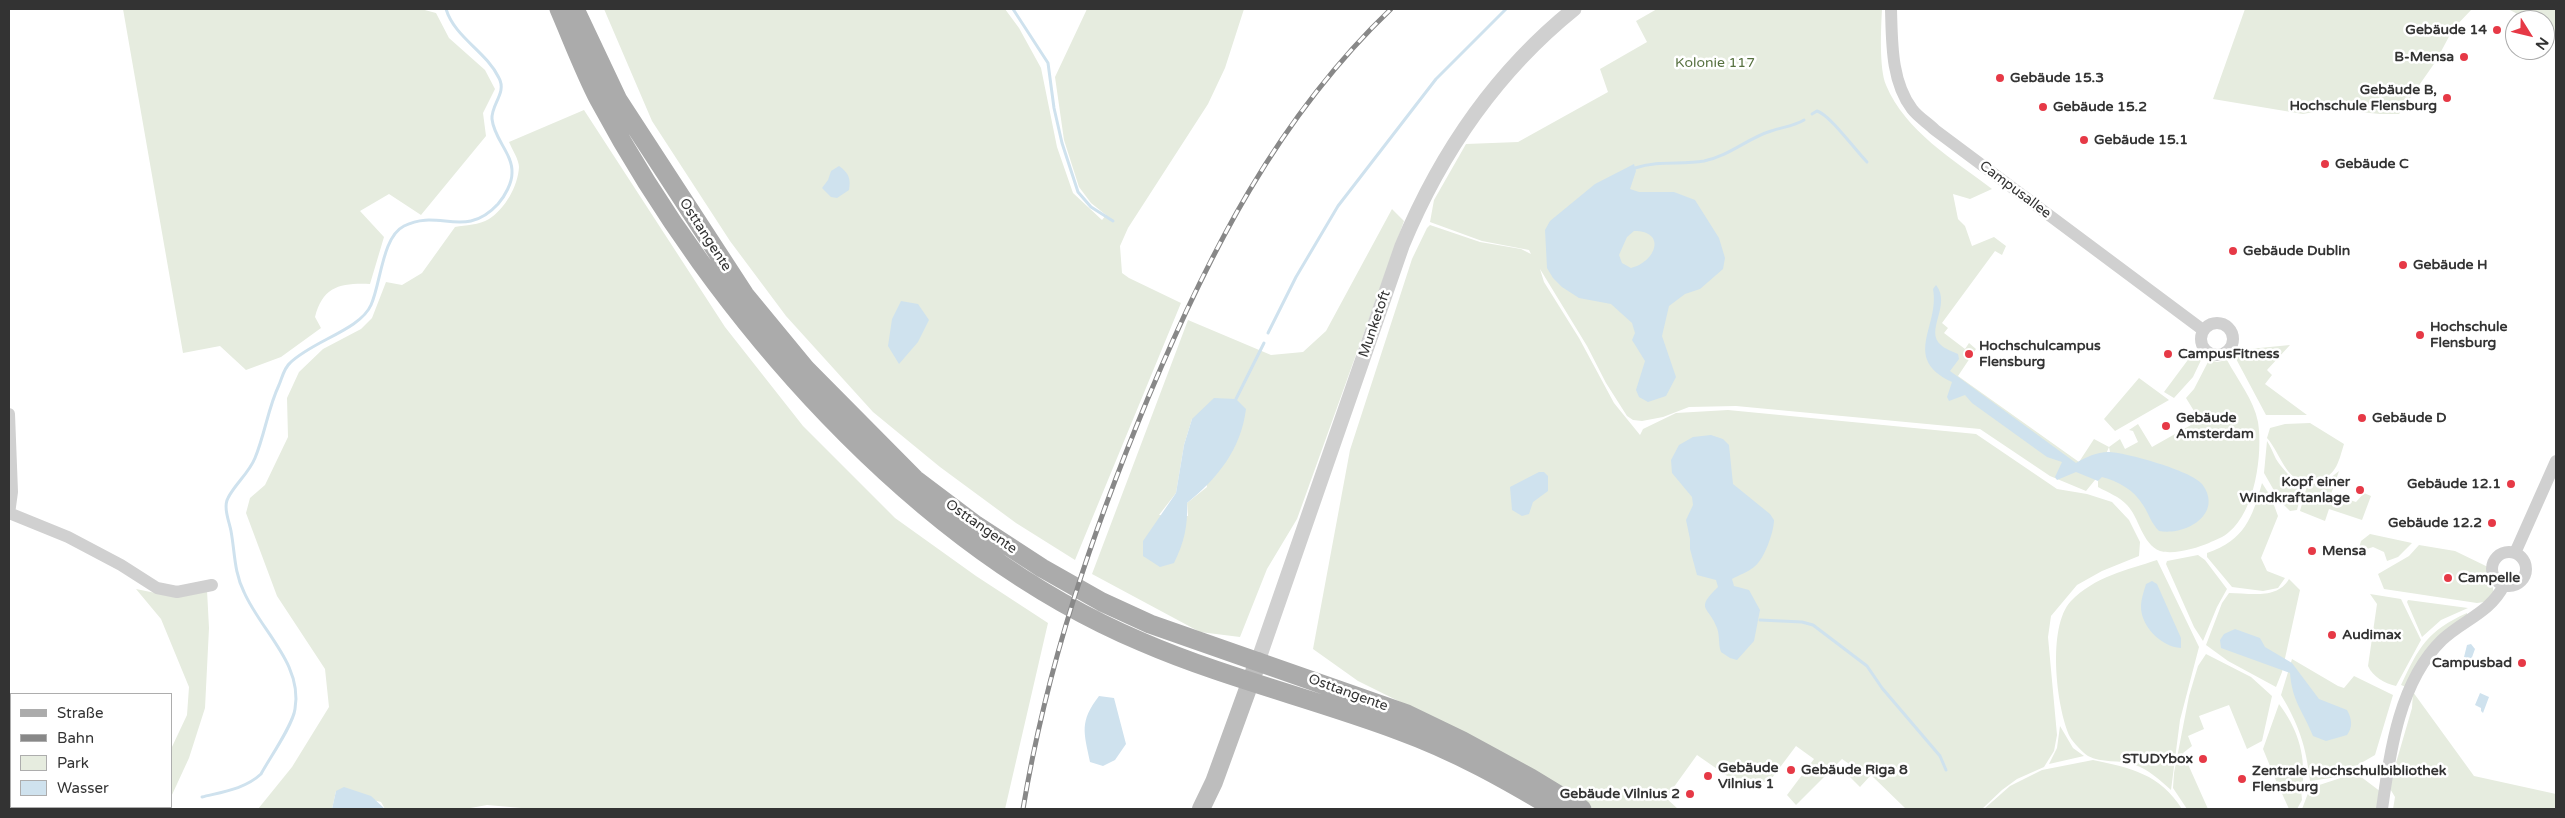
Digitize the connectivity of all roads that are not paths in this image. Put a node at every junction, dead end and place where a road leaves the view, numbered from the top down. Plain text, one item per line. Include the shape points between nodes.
1 (559, 9) edge
2 (575, 9) edge
3 (1574, 9) edge
4 (1891, 9) edge
5 (2203, 330) dead end
6 (9, 414) edge
7 (2556, 461) edge
8 (9, 513) edge
9 (2515, 553) junction
10 (212, 585) dead end
11 (2504, 585) junction
12 (1258, 661) junction
13 (1250, 681) junction
14 (1201, 809) edge
15 (1554, 809) edge
16 (1582, 809) edge
17 (2382, 809) edge

1 - 13 main road, Osttangente via 599,99 674,226 799,386 907,492 1034,586 1095,620 1143,643
2 - 12 main road, Osttangente via 618,100 744,295 806,368 915,479 976,526 1102,602 1150,624
3 - 12 street, Munketoft via 1527,50 1480,106 1436,173 1415,214
4 - 5 street, Campusallee via 1894,62 1899,85 1913,110 1935,130
6 - 8 street via 12,492
7 - 9 street
8 - 10 street via 68,537 157,588 177,592
9 - 11 street via 2525,563 2526,574 2519,583
9 - 11 street via 2503,553 2494,562 2494,576
11 - 17 street via 2485,610 2443,640 2418,672 2407,696 2393,745
12 - 13 main road, Munketoft
12 - 16 main road, Osttangente via 1407,714 1523,773
13 - 14 main road, Munketoft
13 - 15 main road, Osttangente via 1456,753

